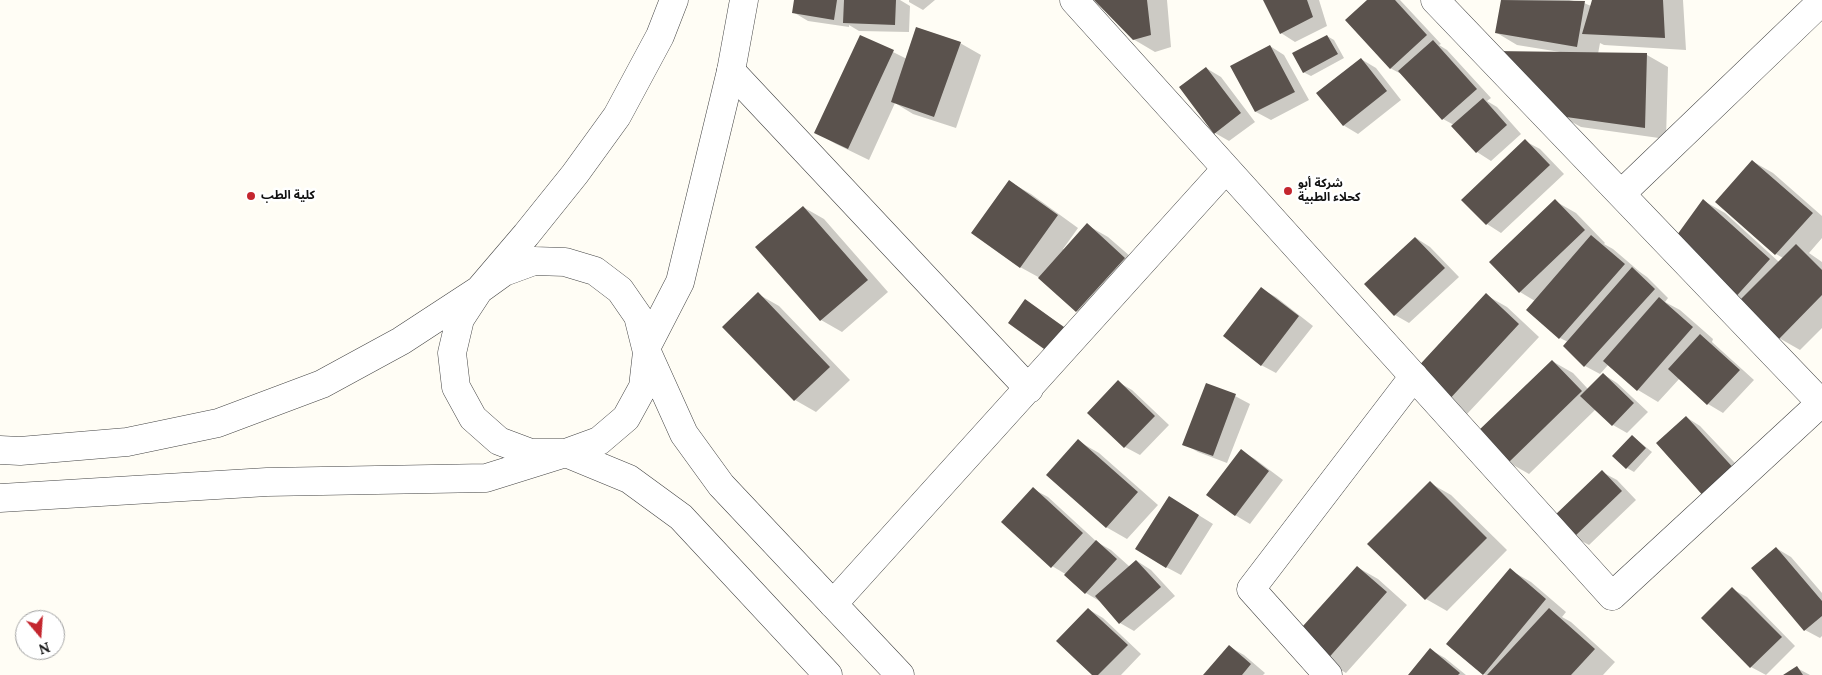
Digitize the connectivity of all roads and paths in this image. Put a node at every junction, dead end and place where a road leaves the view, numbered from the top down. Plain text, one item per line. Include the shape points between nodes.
1 (674, 0) edge
2 (744, 0) edge
3 (1074, 0) edge
4 (1435, 0) edge
5 (1822, 1) edge
6 (731, 71) junction
7 (1226, 169) junction
8 (1621, 194) junction
9 (479, 290) junction
10 (647, 349) junction
11 (1414, 376) junction
12 (1029, 389) junction
13 (1822, 403) edge
14 (0, 450) edge
15 (566, 453) junction
16 (0, 498) edge
17 (833, 604) junction
18 (828, 675) edge
19 (900, 675) edge
20 (1328, 675) edge

1 - 9 street via 660,36 617,116 575,174
2 - 6 street
3 - 7 street
4 - 8 street
5 - 8 street
6 - 10 street via 680,282
6 - 12 street
7 - 11 street
7 - 12 street
8 - 13 street
9 - 10 street via 504,272 534,262 565,262 595,271 620,290 638,316
9 - 14 street via 322,384 218,423 128,442
9 - 15 street via 460,319 452,353 456,387 464,403 473,418 499,441 532,453
10 - 15 street via 643,387 626,418 599,441
10 - 17 street via 684,434 721,485
11 - 13 street via 1612,596
11 - 20 street via 1252,589
12 - 17 street
15 - 16 street via 486,478 267,482
15 - 18 street via 629,479 681,517
17 - 19 street

